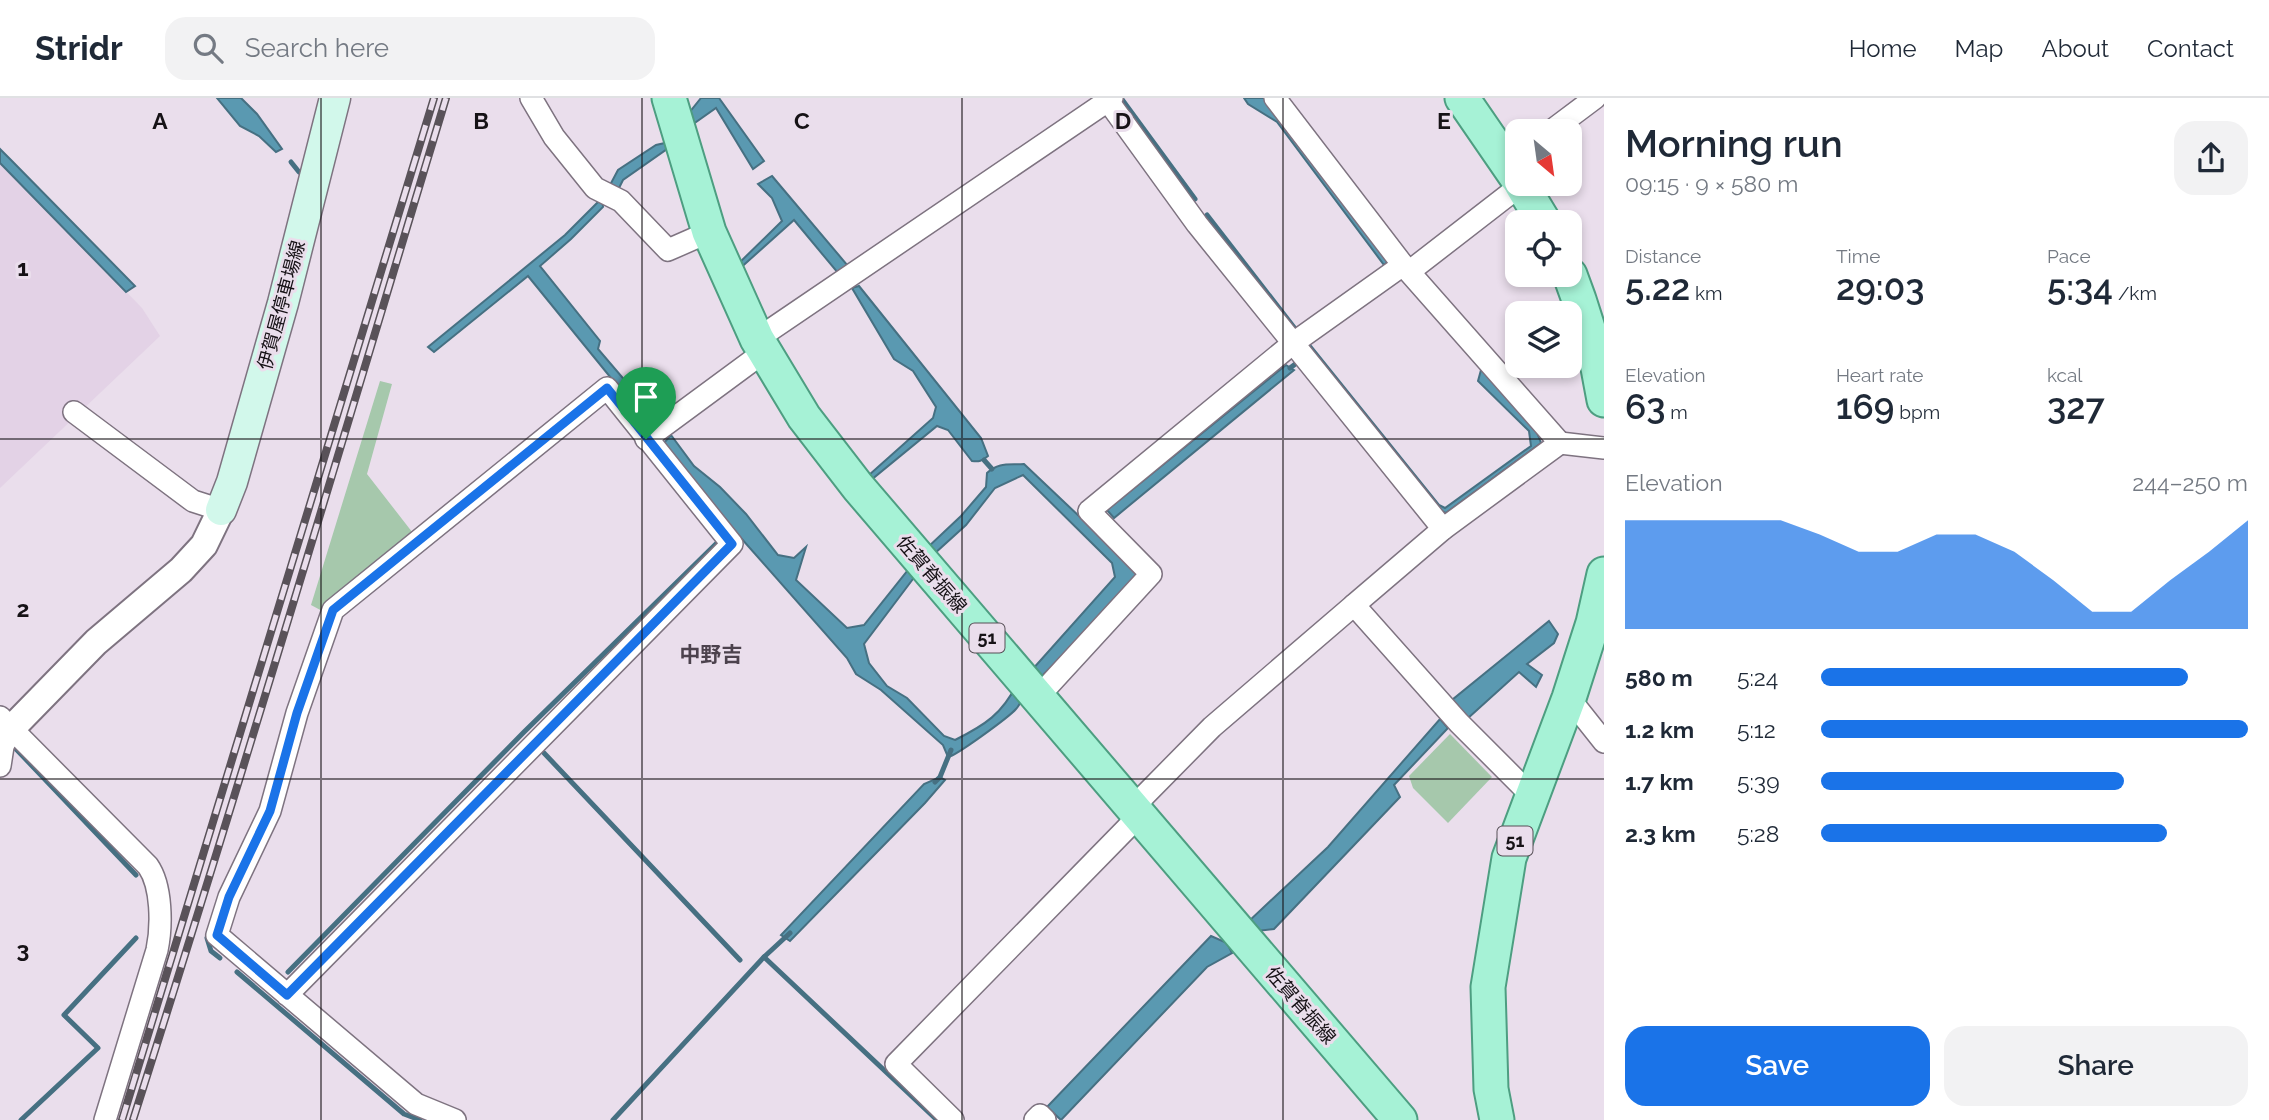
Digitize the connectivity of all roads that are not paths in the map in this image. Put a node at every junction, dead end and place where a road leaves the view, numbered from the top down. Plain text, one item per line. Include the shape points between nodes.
1 (335, 98) edge
2 (531, 98) edge
3 (669, 98) edge
4 (1275, 98) edge
5 (1462, 98) edge
6 (1595, 98) edge
7 (1110, 99) edge
8 (1567, 119) edge
9 (1505, 157) edge
10 (1505, 184) edge
11 (709, 232) junction
12 (1400, 271) junction
13 (1575, 287) edge
14 (761, 345) junction
15 (1301, 348) junction
16 (1604, 400) edge
17 (74, 412) dead end
18 (655, 432) junction
19 (1560, 443) junction
20 (1604, 448) edge
21 (221, 510) junction
22 (1443, 528) junction
23 (1604, 573) edge
24 (1354, 605) junction
25 (1038, 698) junction
26 (1569, 698) junction
27 (3, 740) edge
28 (1604, 742) edge
29 (1532, 796) junction
30 (1137, 813) junction
31 (287, 995) junction
32 (105, 1120) edge
33 (455, 1120) edge
34 (953, 1120) edge
35 (1400, 1120) edge
36 (1497, 1120) edge

1 - 21 main road, 伊賀屋停車場線 via 283,303
2 - 11 street via 554,137 595,188 621,201 668,250
3 - 11 main road, 佐賀脊振線 / 51
4 - 12 street
5 - 9 main road
6 - 8 street
7 - 14 street via 849,277
7 - 15 street via 1197,224
10 - 12 street
11 - 14 main road, 佐賀脊振線 / 51
12 - 15 street
12 - 19 street
13 - 16 main road via 1588,322
14 - 18 street
14 - 25 main road, 佐賀脊振線 / 51 via 804,417 858,487
15 - 22 street
15 - 25 street via 1089,511 1151,574
17 - 21 street via 193,501
18 - 31 street via 726,537
18 - 31 street via 607,388 333,610 297,713 270,811 229,897 217,935
19 - 20 street
19 - 22 street
21 - 27 street via 204,545 181,570 96,642
22 - 24 street
23 - 26 main road, 51
24 - 29 street via 1452,716
24 - 30 street via 1212,727 1143,797
25 - 30 main road, 佐賀脊振線 / 51
26 - 28 street
26 - 29 main road, 51
27 - 32 street via 81,797 155,876 161,929 157,950
29 - 36 main road, 51 via 1509,858 1488,987 1491,1089
30 - 34 street via 896,1064
30 - 35 main road, 佐賀脊振線 / 51
31 - 33 street via 416,1104

